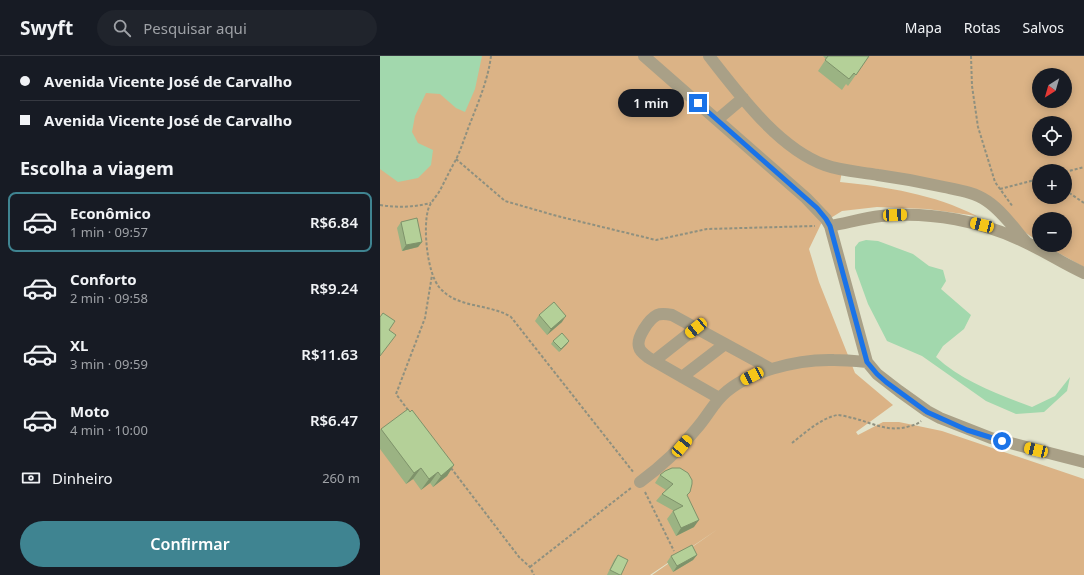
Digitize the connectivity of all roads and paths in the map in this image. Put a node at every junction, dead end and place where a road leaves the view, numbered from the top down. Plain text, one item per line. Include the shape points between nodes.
1 (491, 56) edge
2 (644, 56) edge
3 (709, 56) edge
4 (972, 56) edge
5 (743, 98) junction
6 (717, 120) junction
7 (456, 159) junction
8 (1084, 167) edge
9 (1072, 170) edge
10 (1032, 181) edge
11 (1000, 189) junction
12 (1072, 195) edge
13 (431, 203) junction
14 (1084, 203) edge
15 (380, 205) edge
16 (1017, 212) dead end
17 (830, 226) junction
18 (1030, 244) junction
19 (432, 273) junction
20 (1084, 273) edge
21 (696, 328) junction
22 (725, 344) junction
23 (654, 361) junction
24 (867, 362) junction
25 (771, 369) junction
26 (682, 377) junction
27 (719, 398) junction
28 (410, 412) edge
29 (927, 412) junction
30 (792, 443) dead end
31 (1084, 462) edge
32 (450, 467) edge
33 (640, 482) junction
34 (674, 551) dead end
35 (530, 567) junction
36 (534, 575) edge

1 - 7 path via 479,101
2 - 6 street
3 - 5 street
4 - 11 path via 972,86 978,127 995,182
5 - 6 street
5 - 18 street via 776,133 800,153 824,165 849,171 905,179 975,194 996,208
6 - 17 street via 817,208
7 - 13 path
7 - 17 path via 505,201 656,240 707,229
8 - 9 path
10 - 11 path
11 - 16 path
12 - 14 path
13 - 15 path via 414,207
13 - 19 path via 426,223
17 - 18 street via 880,216 910,214 948,217 982,225
17 - 24 street
18 - 20 street
19 - 28 path via 425,318 396,394
19 - 33 path via 439,287 452,297 463,303 502,311 511,317
21 - 22 street
21 - 23 street
21 - 23 street via 672,315 657,315 638,339 638,346 642,352
22 - 25 street
22 - 26 street
23 - 26 street
24 - 25 street via 806,362
24 - 29 street via 886,382
25 - 27 street via 736,384
26 - 27 street
27 - 33 street via 682,446
29 - 30 path via 918,424 906,428 877,426 842,415 837,416 819,422
29 - 31 street via 991,438
32 - 35 path via 519,557
33 - 34 path
33 - 35 path
35 - 36 path

